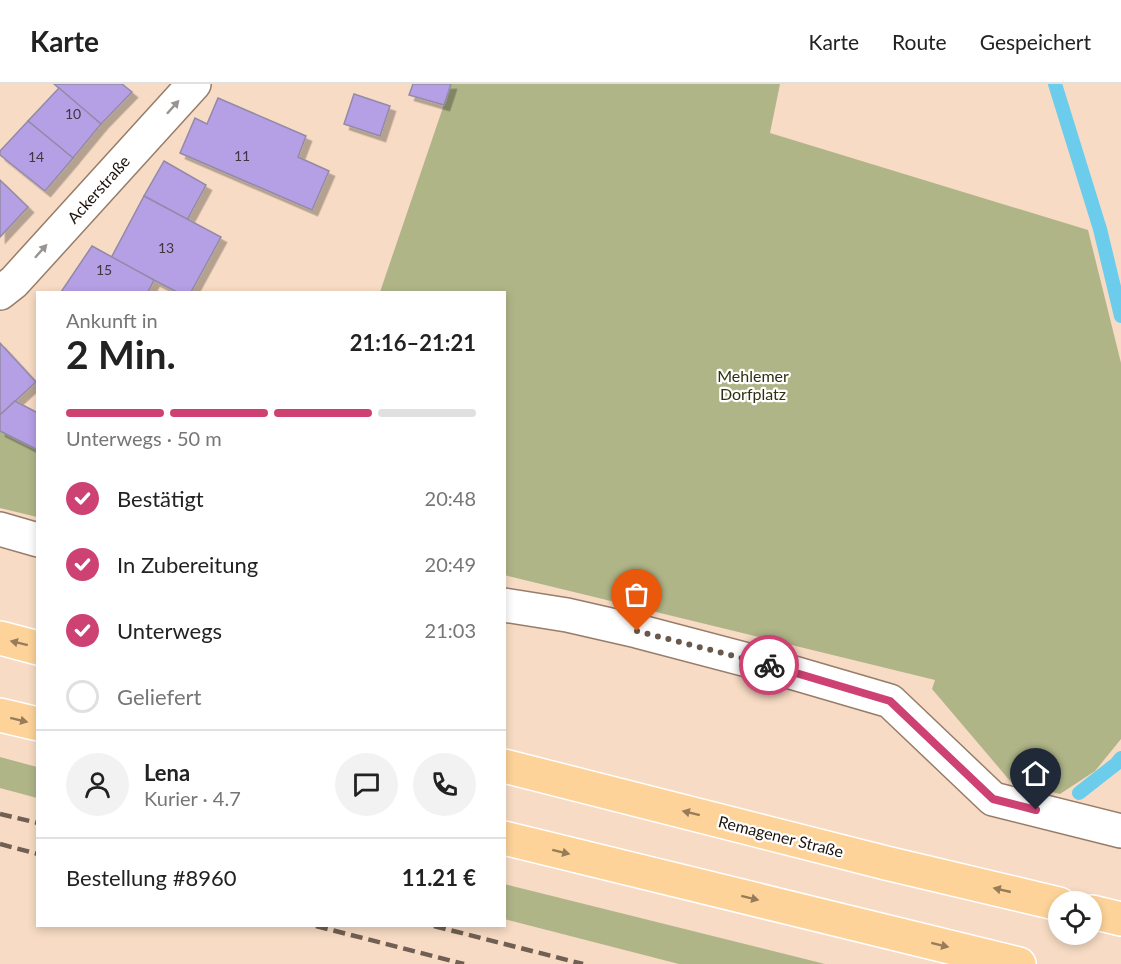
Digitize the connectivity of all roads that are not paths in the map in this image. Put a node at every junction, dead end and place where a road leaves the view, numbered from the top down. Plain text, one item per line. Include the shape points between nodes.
1 (194, 84) edge
2 (0, 292) edge
3 (0, 529) edge
4 (36, 539) edge
5 (506, 605) edge
6 (0, 638) edge
7 (36, 647) edge
8 (0, 715) edge
9 (36, 724) edge
10 (506, 767) edge
11 (1121, 831) edge
12 (506, 838) edge
13 (1048, 901) edge
14 (1102, 914) edge
15 (1121, 919) edge
16 (1019, 964) edge

2 -> 1 street, Ackerstraße via 14,282
3 - 4 street
5 - 11 street via 659,636 890,701 993,799
7 -> 6 main road
8 -> 9 main road
13 -> 10 main road, Remagener Straße
12 -> 16 main road
14 - 15 main road

